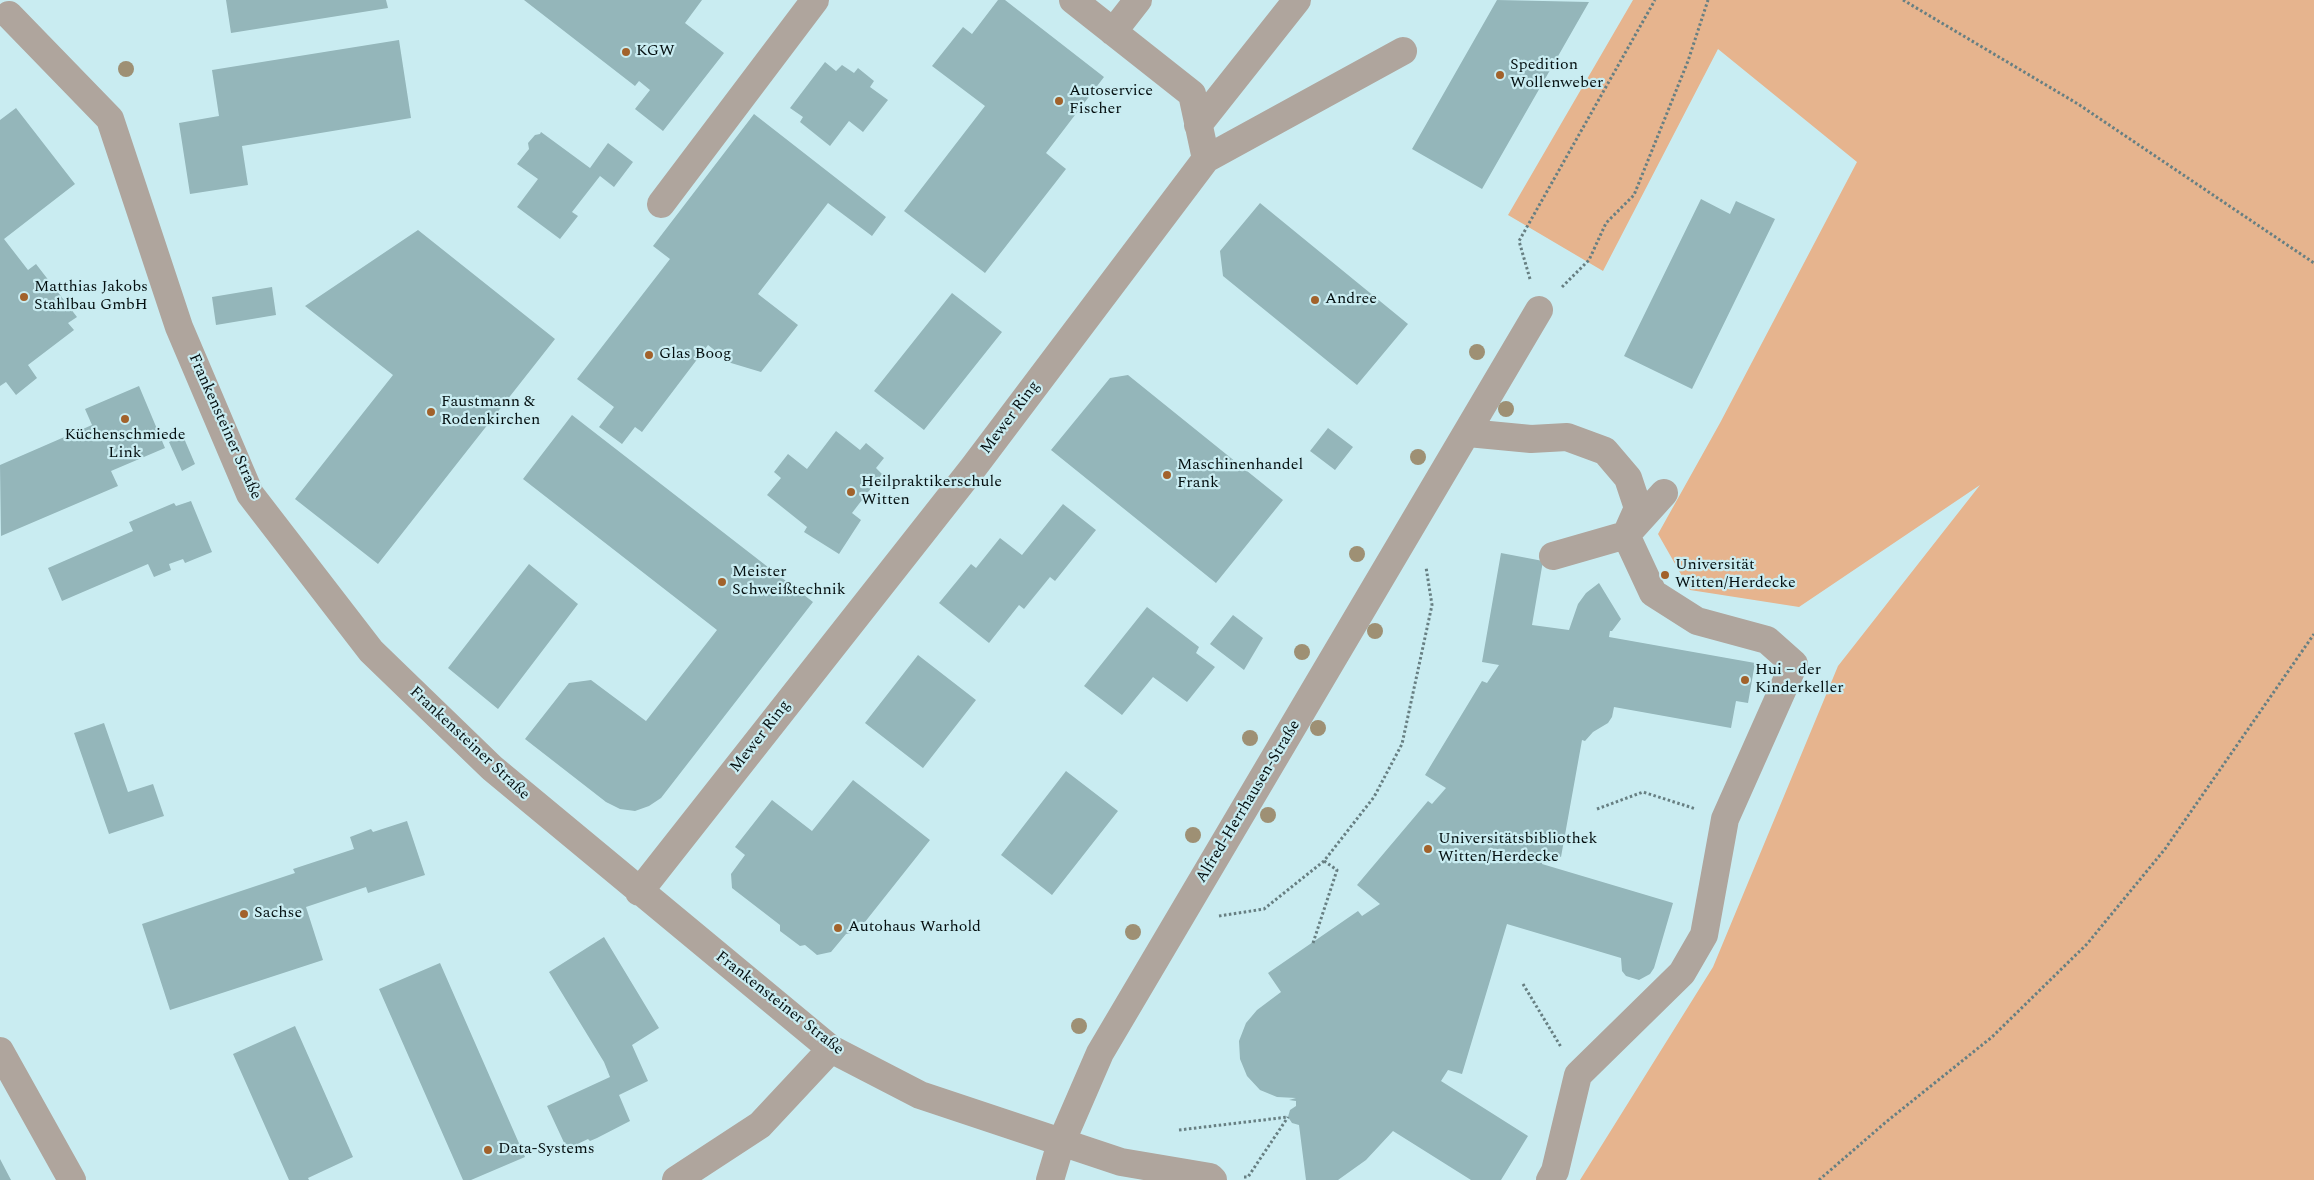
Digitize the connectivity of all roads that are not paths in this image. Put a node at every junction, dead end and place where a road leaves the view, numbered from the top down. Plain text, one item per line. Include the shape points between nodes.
1 (815, 0) edge
2 (1073, 0) edge
3 (1138, 0) edge
4 (1297, 0) edge
5 (10, 12) edge
6 (1113, 32) junction
7 (1403, 51) dead end
8 (1198, 125) junction
9 (1206, 159) junction
10 (661, 204) dead end
11 (1539, 310) road end
12 (1468, 433) junction
13 (1664, 493) dead end
14 (1626, 535) junction
15 (1552, 556) dead end
16 (639, 892) junction
17 (831, 1049) junction
18 (0, 1051) edge
19 (1061, 1143) junction
20 (1211, 1178) edge
21 (72, 1180) edge
22 (676, 1180) edge
23 (1050, 1180) edge
24 (1550, 1180) edge

1 - 10 street
2 - 6 street
3 - 6 street
4 - 8 street
5 - 16 street, Frankensteiner Straße via 110,119 180,327 250,494 371,652 492,768
6 - 8 street via 1192,94
7 - 9 street
8 - 9 street
9 - 16 street, Mewer Ring via 972,468
11 - 12 street, Alfred-Herrhausen-Straße
12 - 14 street via 1531,439 1567,437 1605,451 1628,478 1638,508
12 - 19 street, Alfred-Herrhausen-Straße via 1100,1053
13 - 14 street
14 - 15 street
14 - 24 street via 1653,593 1697,621 1767,640 1794,664 1725,819 1704,935 1682,973 1578,1075 1555,1171
16 - 17 street, Frankensteiner Straße
17 - 19 street, Frankensteiner Straße via 920,1095
17 - 22 street via 760,1125
18 - 21 street
19 - 20 street, Frankensteiner Straße via 1121,1162
19 - 23 street, Alfred-Herrhausen-Straße

